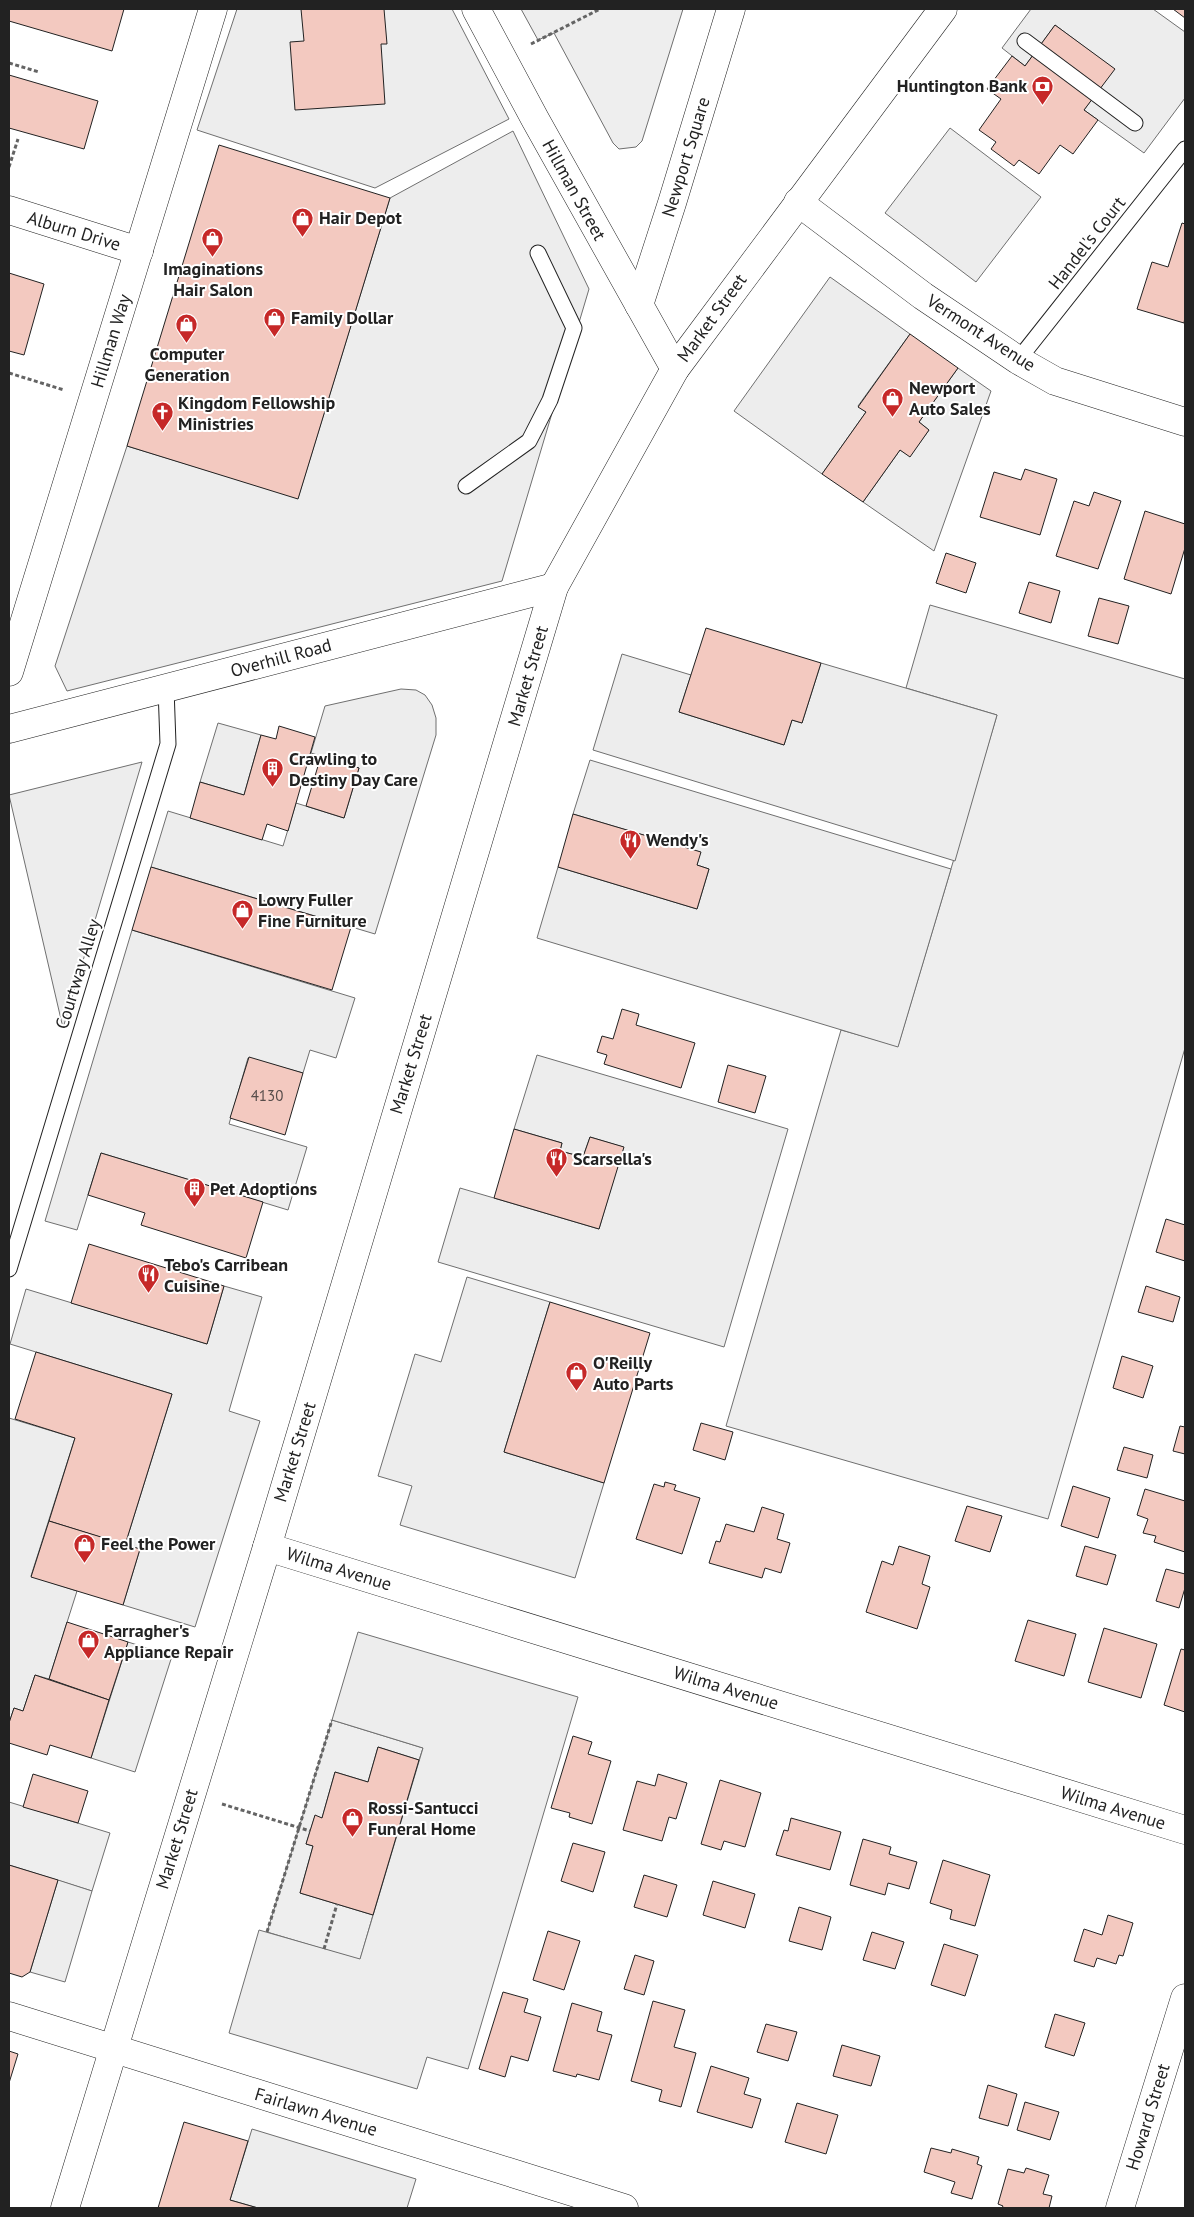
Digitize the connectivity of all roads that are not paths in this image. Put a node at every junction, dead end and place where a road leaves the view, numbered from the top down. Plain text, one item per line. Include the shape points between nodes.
1 (213, 9) edge
2 (476, 9) edge
3 (731, 9) edge
4 (942, 9) edge
5 (1025, 41) dead end
6 (1135, 123) dead end
7 (1185, 149) edge
8 (798, 202) junction
9 (9, 210) edge
10 (139, 251) junction
11 (538, 254) dead end
12 (638, 305) junction
13 (1018, 360) junction
14 (674, 370) junction
15 (1185, 422) edge
16 (466, 486) dead end
17 (554, 587) junction
18 (9, 672) edge
19 (166, 688) junction
20 (9, 729) edge
21 (9, 1269) edge
22 (267, 1547) junction
23 (1185, 1830) edge
24 (1185, 1998) edge
25 (9, 2016) edge
26 (112, 2049) junction
27 (65, 2208) edge
28 (624, 2208) edge
29 (1120, 2208) edge

1 - 10 street, Hillman Way
2 - 12 street, Hillman Street
3 - 12 street, Newport Square
4 - 8 street, Market Street
5 - 6 lane
7 - 13 lane, Handel's Court
8 - 13 street, Vermont Avenue via 923,296
8 - 14 street, Market Street
9 - 10 street, Alburn Drive
10 - 18 street, Hillman Way
11 - 16 lane via 574,328 550,400 529,441
12 - 14 street, Hillman Street
13 - 15 street, Vermont Avenue via 1055,381
14 - 17 street, Market Street
17 - 19 street, Overhill Road
17 - 22 street, Market Street
19 - 20 street, Overhill Road
19 - 21 lane, Courtway Alley via 168,744
22 - 23 street, Wilma Avenue
22 - 26 street, Market Street
24 - 29 street, Howard Street
25 - 26 street, Fairlawn Avenue
26 - 27 street, Market Street
26 - 28 street, Fairlawn Avenue

